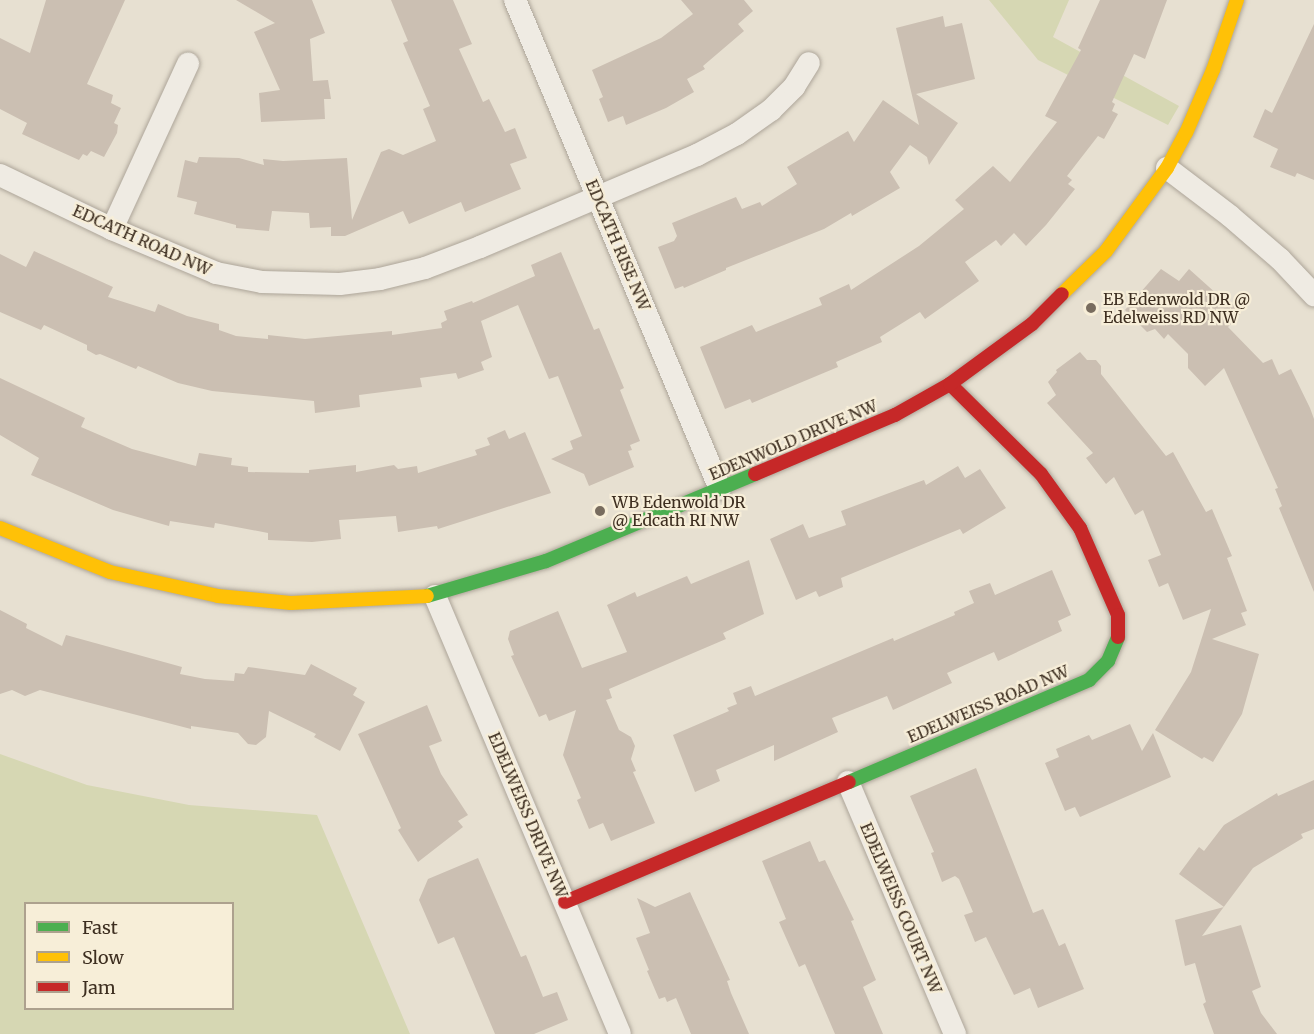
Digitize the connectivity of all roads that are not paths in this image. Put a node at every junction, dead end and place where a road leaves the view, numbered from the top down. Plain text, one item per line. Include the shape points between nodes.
1 (515, 0) edge
2 (1238, 0) edge
3 (808, 63) dead end
4 (188, 64) dead end
5 (1167, 168) junction
6 (0, 175) edge
7 (597, 196) junction
8 (112, 229) junction
9 (1314, 296) edge
10 (950, 384) junction
11 (720, 489) junction
12 (0, 528) edge
13 (435, 596) junction
14 (848, 782) junction
15 (565, 902) junction
16 (620, 1034) edge
17 (955, 1034) edge

1 - 7 street, EDCATH RISE NW
2 - 5 street, EDENWOLD DRIVE NW via 1213,70
3 - 7 street, EDCATH ROAD NW via 794,87 771,110 737,134 697,155
4 - 8 street
5 - 9 street via 1280,259
5 - 10 street, EDENWOLD DRIVE NW via 1106,251 1070,288 1032,324
6 - 8 street, EDCATH ROAD NW
7 - 8 street, EDCATH ROAD NW via 425,268 340,284 262,282 216,273
7 - 11 street, EDCATH RISE NW
10 - 11 street, EDENWOLD DRIVE NW via 895,416
10 - 14 street, EDELWEISS ROAD NW via 1041,474 1080,528 1118,615 1119,634 1108,661 1089,680
11 - 13 street, EDENWOLD DRIVE NW via 546,561
12 - 13 street, EDENWOLD DRIVE NW via 110,572 218,596 291,603
13 - 15 street, EDELWEISS DRIVE NW
14 - 15 street, EDELWEISS ROAD NW
14 - 17 street, EDELWEISS COURT NW
15 - 16 street, EDELWEISS DRIVE NW

